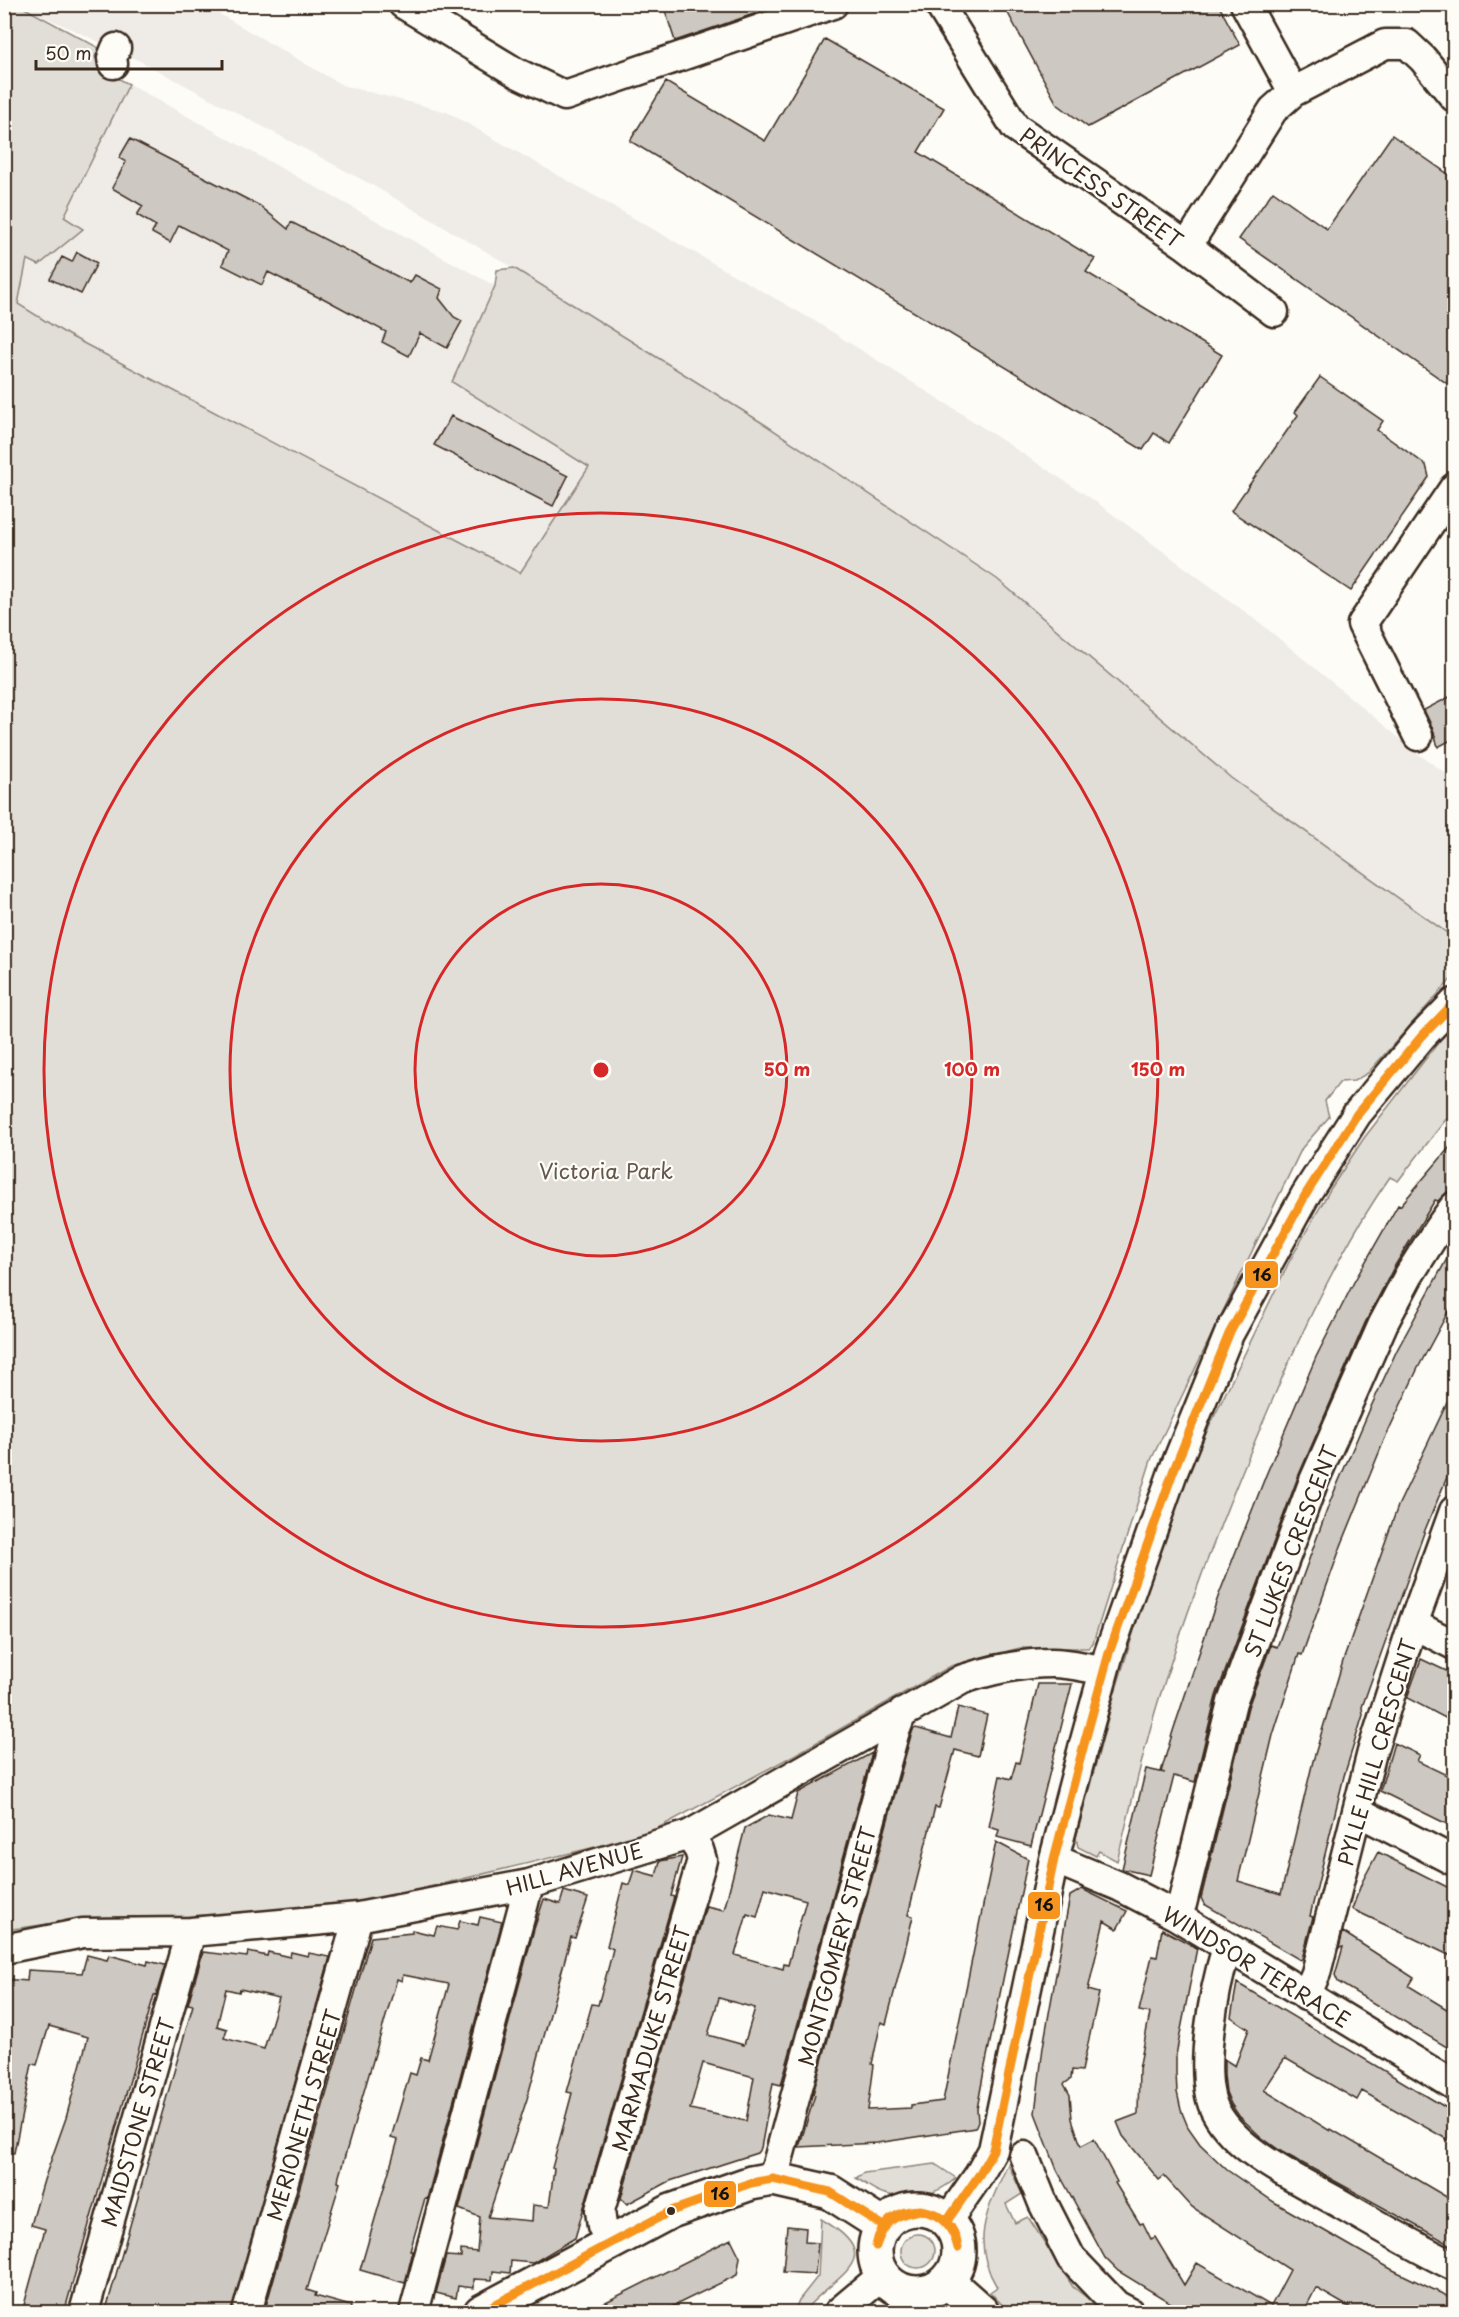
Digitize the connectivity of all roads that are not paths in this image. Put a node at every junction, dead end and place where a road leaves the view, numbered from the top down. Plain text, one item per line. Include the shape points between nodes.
1 (403, 4) edge
2 (833, 4) edge
3 (939, 4) edge
4 (1245, 4) edge
5 (1293, 92) junction
6 (1455, 97) edge
7 (1187, 246) junction
8 (1274, 312) dead end
9 (1455, 488) edge
10 (1418, 736) dead end
11 (1455, 1003) edge
12 (1455, 1208) edge
13 (1455, 1511) edge
14 (1413, 1624) junction
15 (1455, 1645) edge
16 (1104, 1670) junction
17 (902, 1713) junction
18 (1357, 1811) junction
19 (689, 1835) junction
20 (1054, 1859) junction
21 (1455, 1861) edge
22 (529, 1884) junction
23 (1175, 1915) junction
24 (358, 1917) junction
25 (191, 1932) junction
26 (1227, 1947) junction
27 (4, 1949) edge
28 (1306, 1996) junction
29 (1455, 2085) edge
30 (1024, 2156) dead end
31 (773, 2179) junction
32 (947, 2221) junction
33 (883, 2226) junction
34 (611, 2241) junction
35 (1455, 2266) edge
36 (883, 2275) junction
37 (947, 2281) junction
38 (84, 2313) edge
39 (247, 2313) edge
40 (414, 2313) edge
41 (481, 2313) edge
42 (839, 2313) edge
43 (982, 2313) edge
44 (1129, 2313) edge

1 - 2 street via 517,73 565,96
3 - 7 street, PRINCESS STREET via 1015,127
4 - 5 street
5 - 6 street via 1385,44 1407,45
5 - 7 street via 1273,110
7 - 8 street, PRINCESS STREET
9 - 10 street via 1362,624
11 - 16 street via 1357,1114 1306,1194 1229,1334 1173,1472
12 - 23 street, ST LUKES CRESCENT via 1438,1229 1383,1324 1312,1484 1232,1702 1182,1904
13 - 14 street, PYLLE HILL CRESCENT
14 - 15 street
14 - 18 street, PYLLE HILL CRESCENT
16 - 17 street, HILL AVENUE via 1054,1663 992,1671 963,1679
16 - 20 street
17 - 19 street, HILL AVENUE
17 - 31 street, MONTGOMERY STREET
18 - 21 street
18 - 28 street, PYLLE HILL CRESCENT via 1316,1973
19 - 22 street, HILL AVENUE
19 - 34 street, MARMADUKE STREET via 702,1860 600,2210 602,2226
20 - 23 street, WINDSOR TERRACE
20 - 32 street via 993,2150
22 - 24 street, HILL AVENUE
22 - 40 street
23 - 26 street, WINDSOR TERRACE
24 - 25 street, HILL AVENUE
24 - 39 street, MERIONETH STREET
25 - 27 street, HILL AVENUE via 83,1933
25 - 38 street, MAIDSTONE STREET
26 - 28 street, WINDSOR TERRACE
26 - 35 street via 1206,2066 1215,2111 1227,2128 1253,2152 1424,2252
28 - 29 street, WINDSOR TERRACE
30 - 44 street via 1071,2258 1116,2305
31 - 33 street via 830,2192
31 - 34 street via 671,2211
32 - 33 street via 925,2210 910,2210
32 - 37 street via 955,2233 959,2253
33 - 36 street via 876,2241 876,2256
34 - 41 street
36 - 37 street via 903,2290 917,2293 936,2289
36 - 42 street
37 - 43 street

